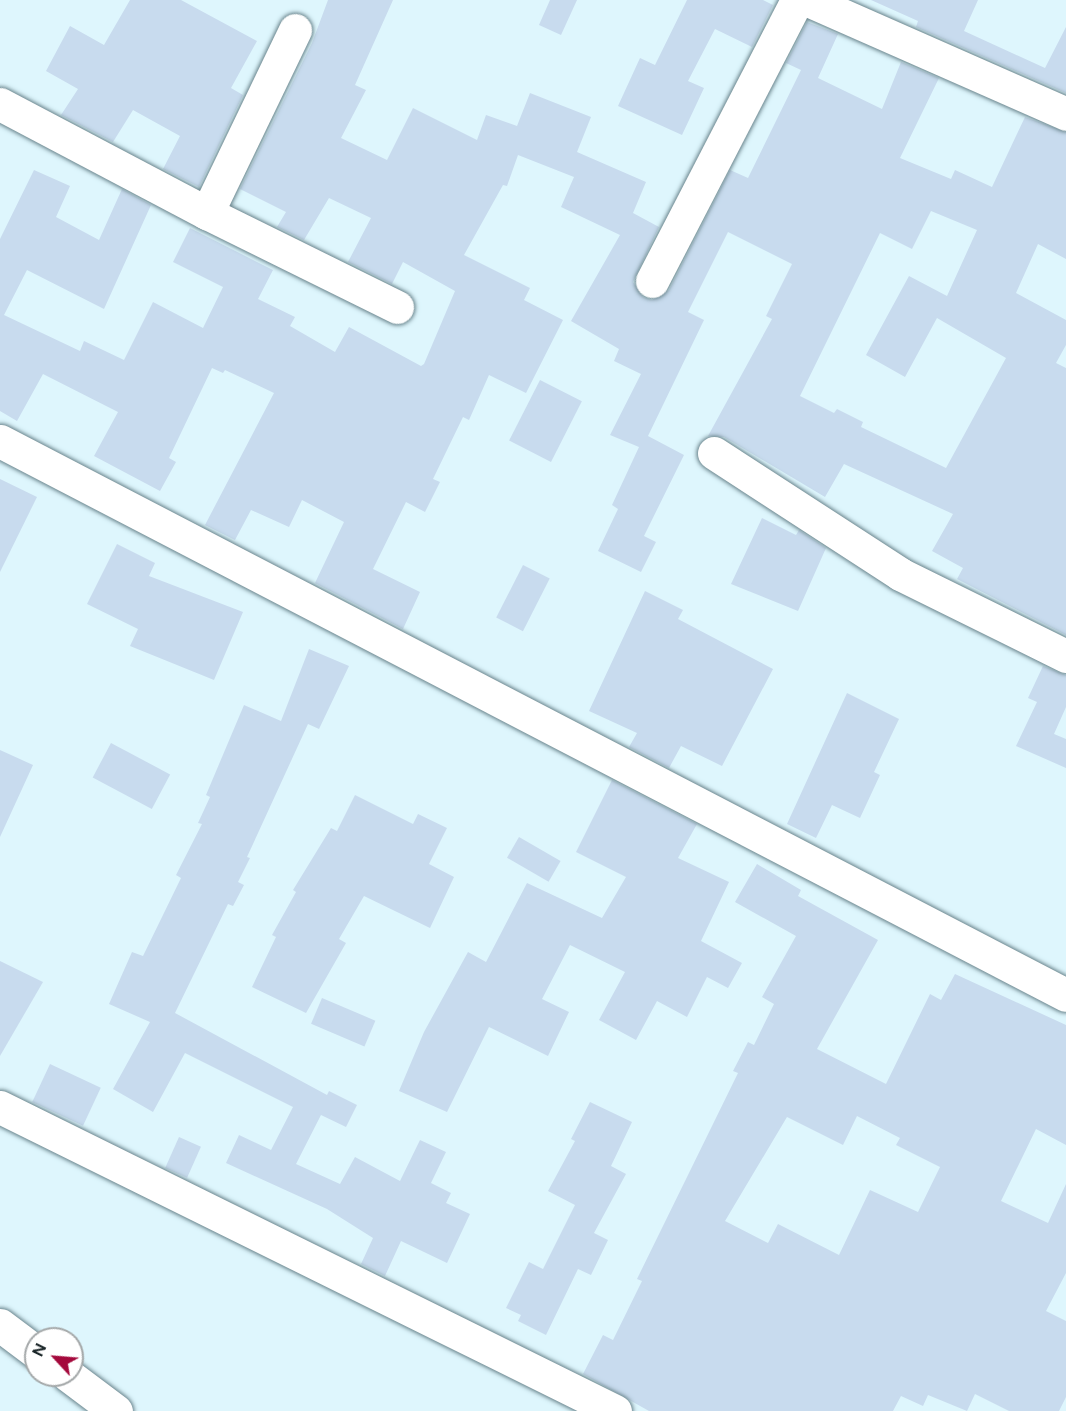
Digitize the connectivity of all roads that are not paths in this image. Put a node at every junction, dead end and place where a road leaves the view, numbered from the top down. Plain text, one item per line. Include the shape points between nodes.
1 (797, 0) edge
2 (808, 0) edge
3 (295, 30) dead end
4 (0, 104) edge
5 (1066, 114) edge
6 (207, 213) junction
7 (652, 281) dead end
8 (397, 307) dead end
9 (0, 441) edge
10 (714, 453) dead end
11 (1066, 656) edge
12 (1066, 995) edge
13 (0, 1107) edge
14 (0, 1325) edge
15 (24, 1343) edge
16 (84, 1387) edge
17 (116, 1411) edge
18 (615, 1411) edge

1 - 7 street
2 - 5 street
3 - 6 street
4 - 6 street
6 - 8 street
9 - 12 street
10 - 11 street via 900,574
13 - 18 street
14 - 15 street
16 - 17 street

